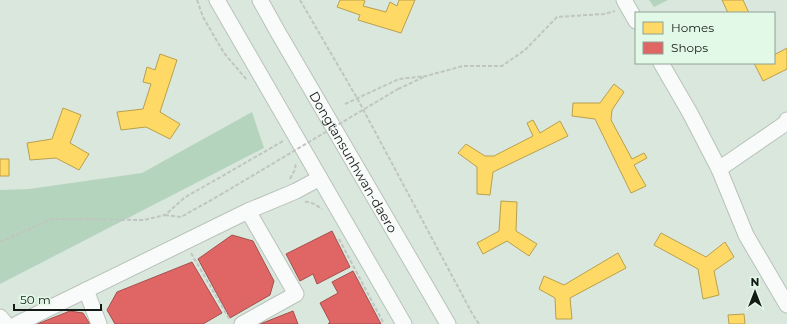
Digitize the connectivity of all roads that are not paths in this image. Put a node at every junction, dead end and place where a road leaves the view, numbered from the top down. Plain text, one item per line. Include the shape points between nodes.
1 (217, 0) edge
2 (260, 0) edge
3 (626, 3) edge
4 (635, 18) edge
5 (662, 64) edge
6 (787, 122) edge
7 (719, 169) junction
8 (320, 178) junction
9 (248, 211) junction
10 (86, 290) junction
11 (787, 305) edge
12 (0, 317) edge
13 (6, 324) edge
14 (17, 324) edge
15 (99, 324) edge
16 (242, 324) edge
17 (404, 324) edge
18 (448, 324) edge

1 - 8 street
2 - 18 street, Dongtansunhwan-daero
3 - 4 street
5 - 7 street
6 - 7 street
7 - 11 street via 746,235
8 - 9 street
8 - 17 street
9 - 10 street
9 - 16 street via 296,294
10 - 14 street
10 - 15 street
12 - 13 street

